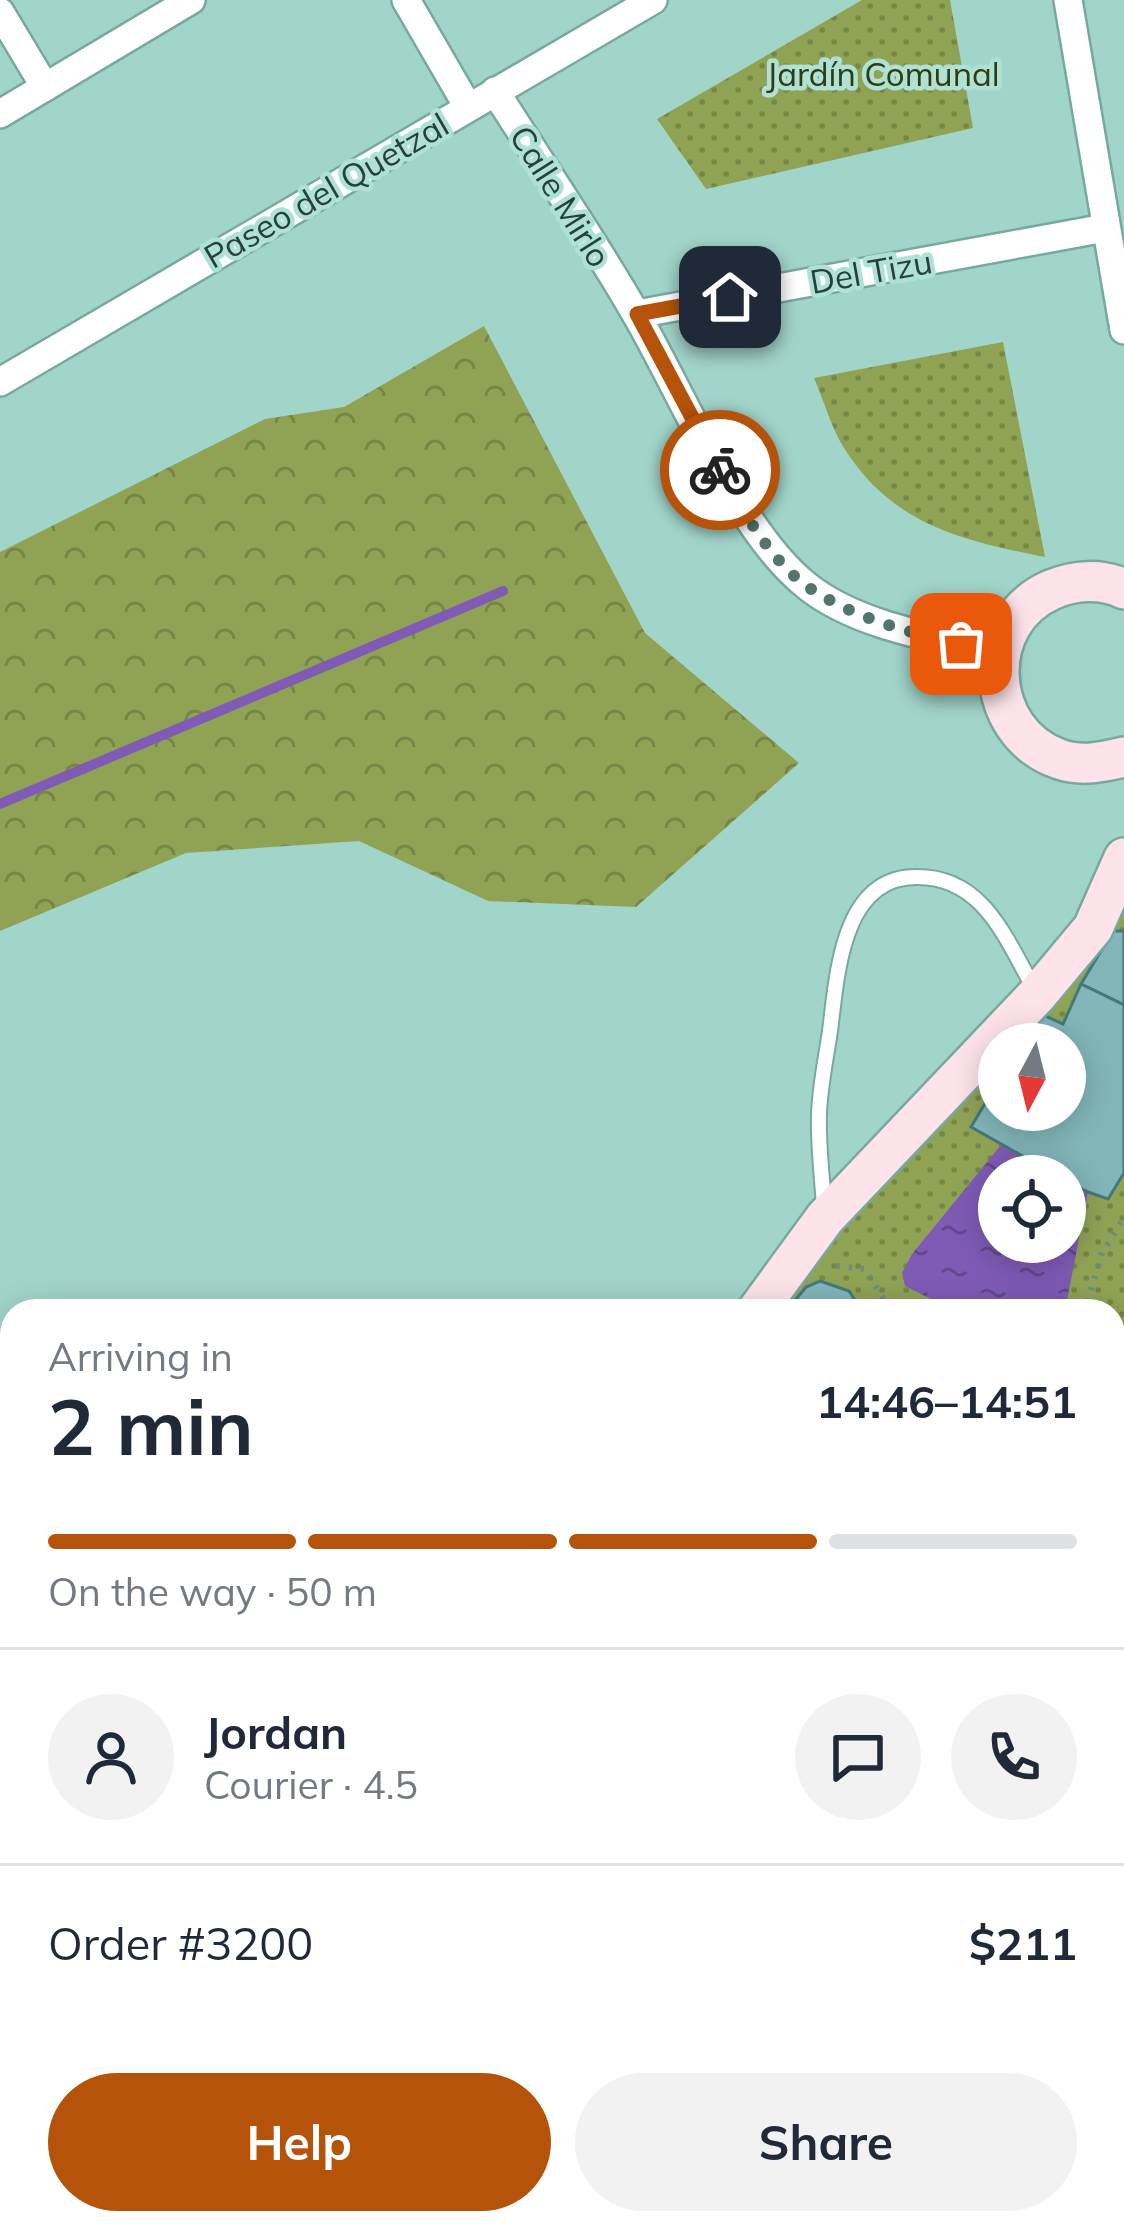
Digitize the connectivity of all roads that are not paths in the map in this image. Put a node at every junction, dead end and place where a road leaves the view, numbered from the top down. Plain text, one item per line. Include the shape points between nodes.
1 (191, 0) edge
2 (406, 0) edge
3 (653, 0) edge
4 (1069, 0) edge
5 (0, 12) edge
6 (45, 87) junction
7 (495, 91) junction
8 (468, 107) junction
9 (0, 113) edge
10 (1105, 228) junction
11 (637, 314) junction
12 (1124, 329) edge
13 (0, 382) edge
14 (1124, 589) edge
15 (978, 648) junction
16 (1124, 757) edge
17 (1124, 858) edge
18 (1037, 995) junction
19 (825, 1218) junction
20 (766, 1299) edge

1 - 6 street
2 - 8 street
3 - 7 street, Paseo del Quetzal
4 - 10 street
5 - 6 street
6 - 9 street
7 - 8 street, Paseo del Quetzal
7 - 11 street, Calle Mirlo
8 - 13 street, Paseo del Quetzal
10 - 11 street, Del Tizu
10 - 12 street
11 - 15 street, Calle Mirlo via 728,483 808,587 896,627
14 - 15 street via 1068,583 1036,597
15 - 16 street via 1028,741 1059,760
17 - 18 street via 1093,928
18 - 19 street
18 - 19 lane via 989,910 967,888 908,877 878,889 854,916 840,950 819,1113
19 - 20 street

